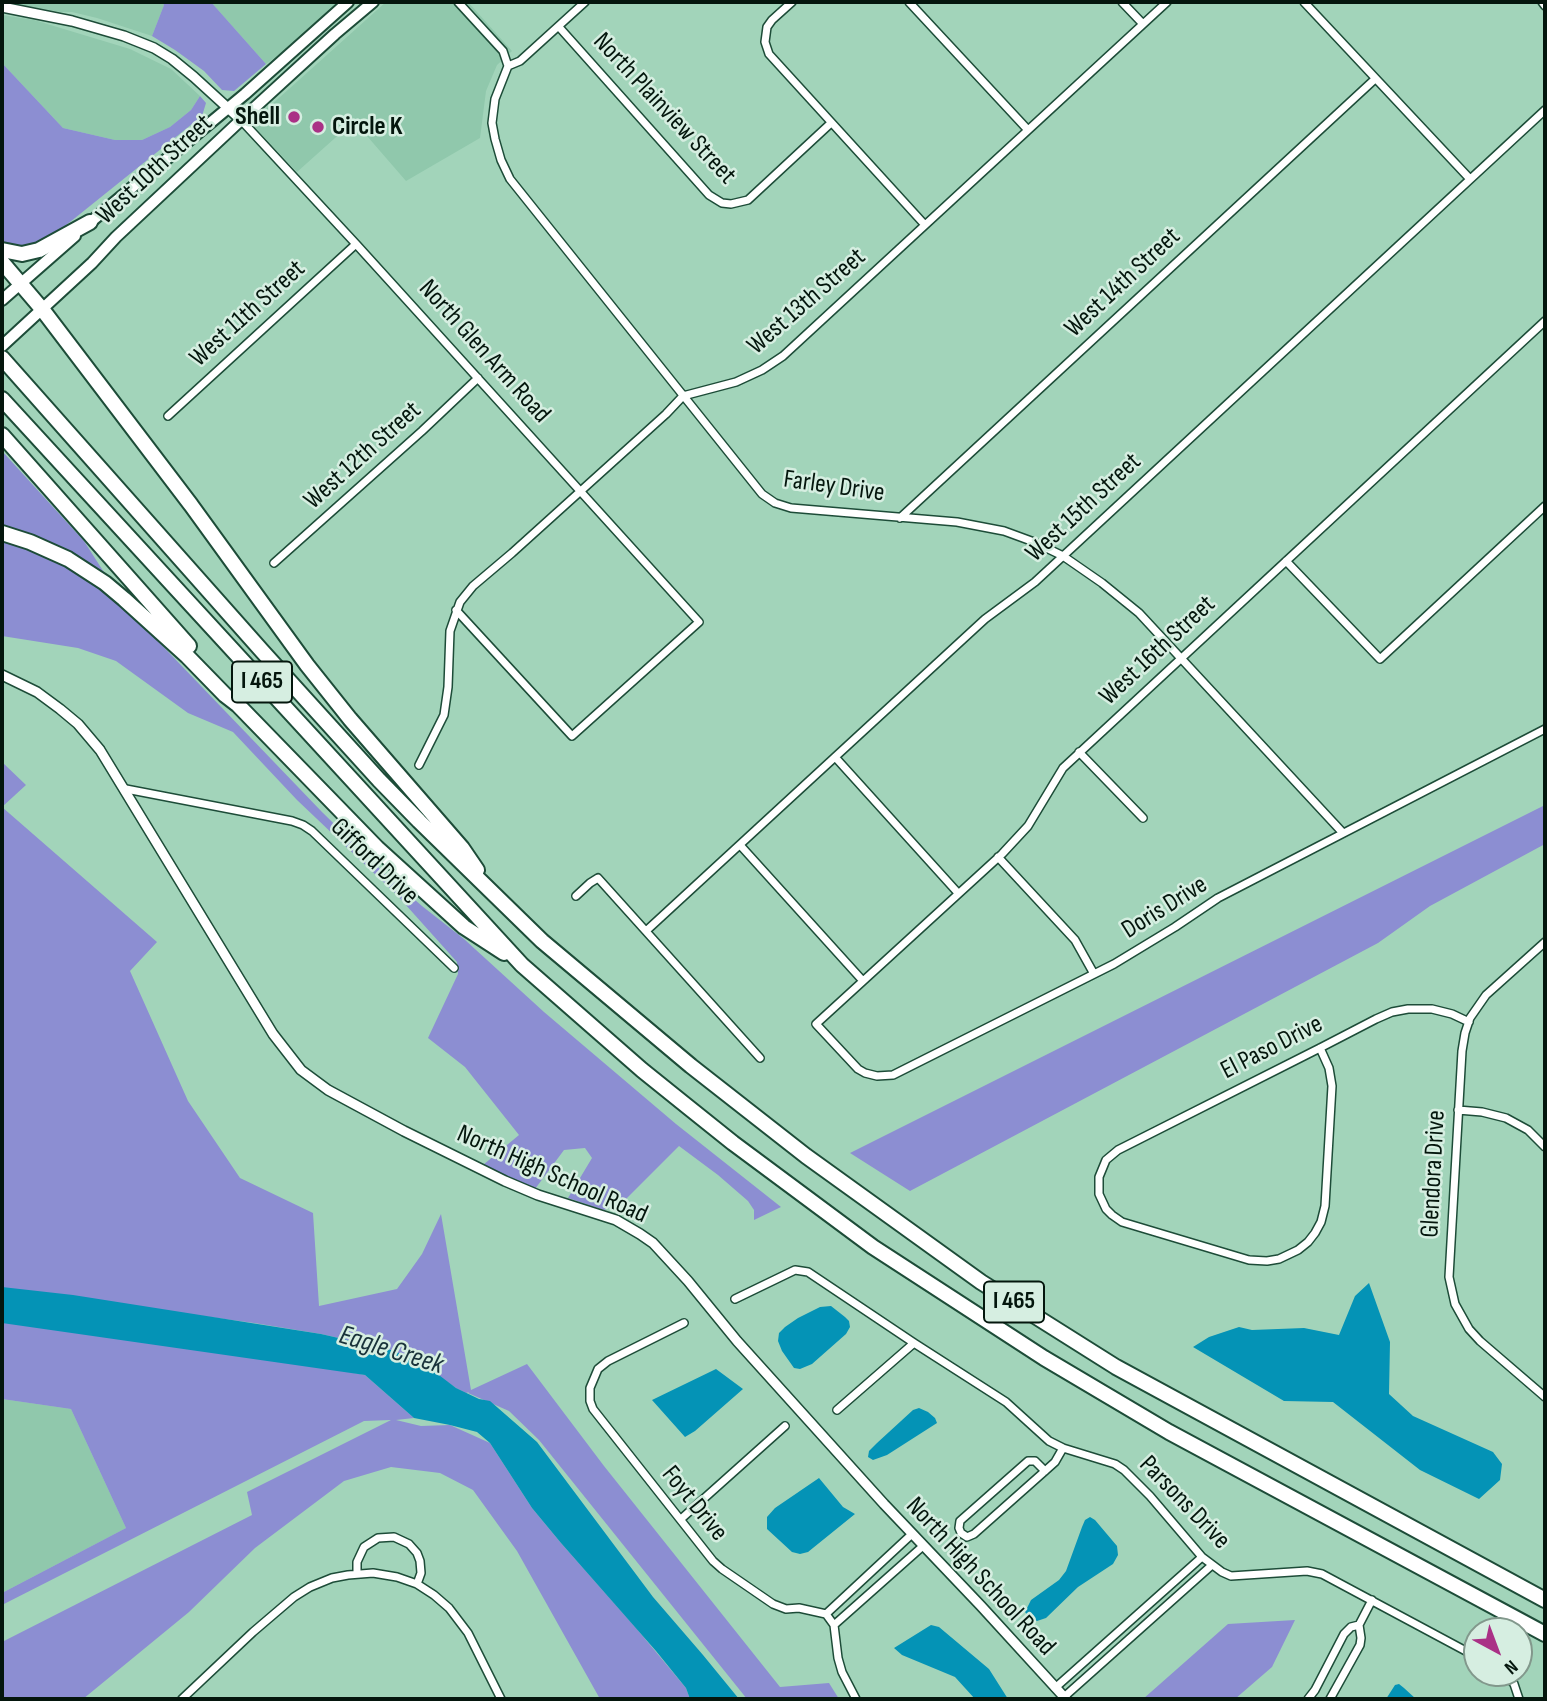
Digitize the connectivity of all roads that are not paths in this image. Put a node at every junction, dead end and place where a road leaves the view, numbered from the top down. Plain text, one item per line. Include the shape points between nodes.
1 (348, 2) edge
2 (373, 2) edge
3 (458, 2) edge
4 (586, 2) edge
5 (792, 2) edge
6 (909, 2) edge
7 (1122, 2) edge
8 (1167, 2) edge
9 (1304, 2) edge
10 (2, 7) edge
11 (1143, 24) junction
12 (559, 27) junction
13 (508, 66) junction
14 (1375, 79) junction
15 (1545, 110) edge
16 (234, 115) junction
17 (831, 123) junction
18 (1028, 130) junction
19 (1470, 179) junction
20 (90, 222) junction
21 (925, 225) junction
22 (356, 244) junction
23 (2, 250) edge
24 (2, 262) edge
25 (21, 282) junction
26 (2, 300) edge
27 (42, 309) junction
28 (1545, 321) edge
29 (5, 343) edge
30 (2, 358) edge
31 (478, 377) junction
32 (683, 396) junction
33 (2, 399) edge
34 (167, 416) dead end
35 (2, 435) edge
36 (581, 491) junction
37 (1545, 506) edge
38 (900, 518) junction
39 (2, 533) edge
40 (1063, 556) junction
41 (1286, 561) junction
42 (274, 563) dead end
43 (456, 610) junction
44 (1181, 657) junction
45 (2, 675) edge
46 (238, 705) junction
47 (1545, 729) edge
48 (1079, 752) junction
49 (835, 757) junction
50 (419, 765) dead end
51 (126, 789) junction
52 (1143, 818) dead end
53 (1343, 833) junction
54 (740, 845) junction
55 (999, 857) junction
56 (493, 894) junction
57 (958, 894) junction
58 (576, 896) dead end
59 (646, 932) junction
60 (1544, 946) edge
61 (522, 965) junction
62 (454, 968) dead end
63 (1094, 974) junction
64 (863, 981) junction
65 (1469, 1022) junction
66 (816, 1024) joint
67 (1320, 1048) junction
68 (760, 1058) dead end
69 (1458, 1110) junction
70 (1545, 1147) edge
71 (735, 1299) dead end
72 (684, 1323) dead end
73 (914, 1343) junction
74 (1545, 1398) edge
75 (837, 1410) dead end
76 (785, 1426) dead end
77 (1063, 1448) junction
78 (1045, 1471) junction
79 (681, 1520) junction
80 (912, 1534) junction
81 (923, 1546) junction
82 (1202, 1557) junction
83 (1212, 1565) junction
84 (356, 1574) junction
85 (416, 1584) junction
86 (1157, 1597) junction
87 (1371, 1600) junction
88 (1545, 1600) edge
89 (1165, 1607) junction
90 (826, 1614) junction
91 (834, 1625) junction
92 (1359, 1625) junction
93 (1545, 1634) edge
94 (1107, 1642) junction
95 (1463, 1649) edge
96 (1115, 1651) junction
97 (1055, 1688) junction
98 (1065, 1698) edge
99 (1311, 1698) edge
100 (182, 1699) edge
101 (500, 1699) edge
102 (856, 1699) edge
103 (1330, 1699) edge

1 - 16 main road, West 10th Street
2 - 16 main road, West 10th Street
3 - 13 street via 503,51
4 - 12 street
5 - 17 street via 769,25 765,45 772,59
6 - 18 street
7 - 11 street
8 - 11 street, West 13th Street
9 - 14 street
10 - 16 street via 72,21 154,48
11 - 18 street, West 13th Street
12 - 13 street
12 - 17 street, North Plainview Street via 712,198 722,203 746,201
13 - 32 street, Farley Drive via 495,99 492,123 506,172
14 - 19 street
14 - 38 street, West 14th Street
15 - 19 street, West 15th Street
16 - 20 main road, West 10th Street
16 - 22 street, North Glen Arm Road
16 - 27 main road, West 10th Street
17 - 21 street
18 - 21 street, West 13th Street
19 - 40 street, West 15th Street
20 - 23 highway via 39,250 22,254
20 - 25 main road, West 10th Street
21 - 32 street, West 13th Street via 776,361 736,382
22 - 31 street, North Glen Arm Road
22 - 34 street, West 11th Street
24 - 25 highway
25 - 26 main road, West 10th Street
25 - 27 highway
27 - 29 main road, West 10th Street
27 - 56 highway via 316,676 462,848
28 - 41 street, West 16th Street
30 - 56 highway, I 465 via 379,779
31 - 36 street, North Glen Arm Road
31 - 42 street, West 12th Street
32 - 36 street
32 - 38 street, Farley Drive via 759,491 775,503
33 - 61 highway, I 465
35 - 46 highway
36 - 43 street via 472,586
36 - 43 street, North Glen Arm Road via 699,622 572,736
37 - 41 street via 1380,659
38 - 40 street, Farley Drive via 1004,531
39 - 46 highway via 68,559 105,583
40 - 44 street, Farley Drive via 1130,606
40 - 49 street, West 15th Street via 985,618
41 - 44 street, West 16th Street
43 - 50 street via 449,638 444,715
44 - 48 street, West 16th Street
44 - 53 street, Farley Drive
45 - 51 street, North High School Road via 37,692 73,719
46 - 61 highway via 377,848 464,927
47 - 53 street, Doris Drive
48 - 52 street
48 - 55 street, West 16th Street via 1063,768 1028,826
49 - 54 street, West 15th Street
49 - 57 street
51 - 62 street, Gifford Drive via 303,825
51 - 80 street, North High School Road via 274,1034 302,1070 328,1090 505,1181 616,1220 647,1238
53 - 63 street, Doris Drive via 1218,898
54 - 59 street, West 15th Street
54 - 64 street
55 - 57 street, West 16th Street
55 - 63 street via 1069,933
56 - 88 highway, I 465 via 542,941 710,1081 981,1282 1116,1367
57 - 64 street, West 16th Street
58 - 59 street via 598,878
59 - 68 street
60 - 65 street, Glendora Drive via 1486,995
61 - 93 highway, I 465 via 724,1136 838,1222 965,1308 1169,1432
63 - 66 street, Doris Drive via 889,1076 858,1069
64 - 66 street, West 16th Street
65 - 67 street, El Paso Drive via 1441,1011 1408,1009 1376,1019
65 - 69 street, Glendora Drive
67 - 67 street, El Paso Drive via 1118,1150 1105,1162 1099,1178 1099,1194 1106,1209 1118,1220 1250,1261 1294,1253 1313,1236 1325,1206 1332,1086
69 - 70 street via 1507,1118
69 - 74 street, Glendora Drive via 1449,1277 1455,1304 1474,1336
71 - 73 street, Parsons Drive via 794,1270 804,1270
72 - 79 street, Foyt Drive via 604,1364 590,1384 596,1416
73 - 75 street
73 - 77 street, Parsons Drive via 1006,1402 1044,1438
76 - 79 street
77 - 78 street
77 - 82 street, Parsons Drive via 1124,1470
78 - 78 street via 974,1534 968,1537 959,1530 961,1521 1028,1461 1035,1461
79 - 90 street, Foyt Drive via 717,1565 773,1604
80 - 81 street, North High School Road
80 - 90 street
81 - 91 street
81 - 97 street, North High School Road
82 - 83 street, Parsons Drive
82 - 86 street
83 - 87 street, Parsons Drive via 1231,1576 1315,1571
83 - 89 street
84 - 85 street via 381,1574
84 - 85 street via 365,1547 378,1538 394,1537 409,1544 418,1557 421,1573
84 - 100 street via 321,1582 294,1597
85 - 101 street via 443,1602 462,1623
86 - 89 street
86 - 94 street
87 - 92 street
87 - 95 street, Parsons Drive
89 - 96 street
90 - 91 street
91 - 102 street via 842,1672
92 - 99 street via 1344,1634
92 - 103 street via 1360,1645
94 - 96 street
94 - 97 street
96 - 98 street
97 - 98 street, North High School Road

